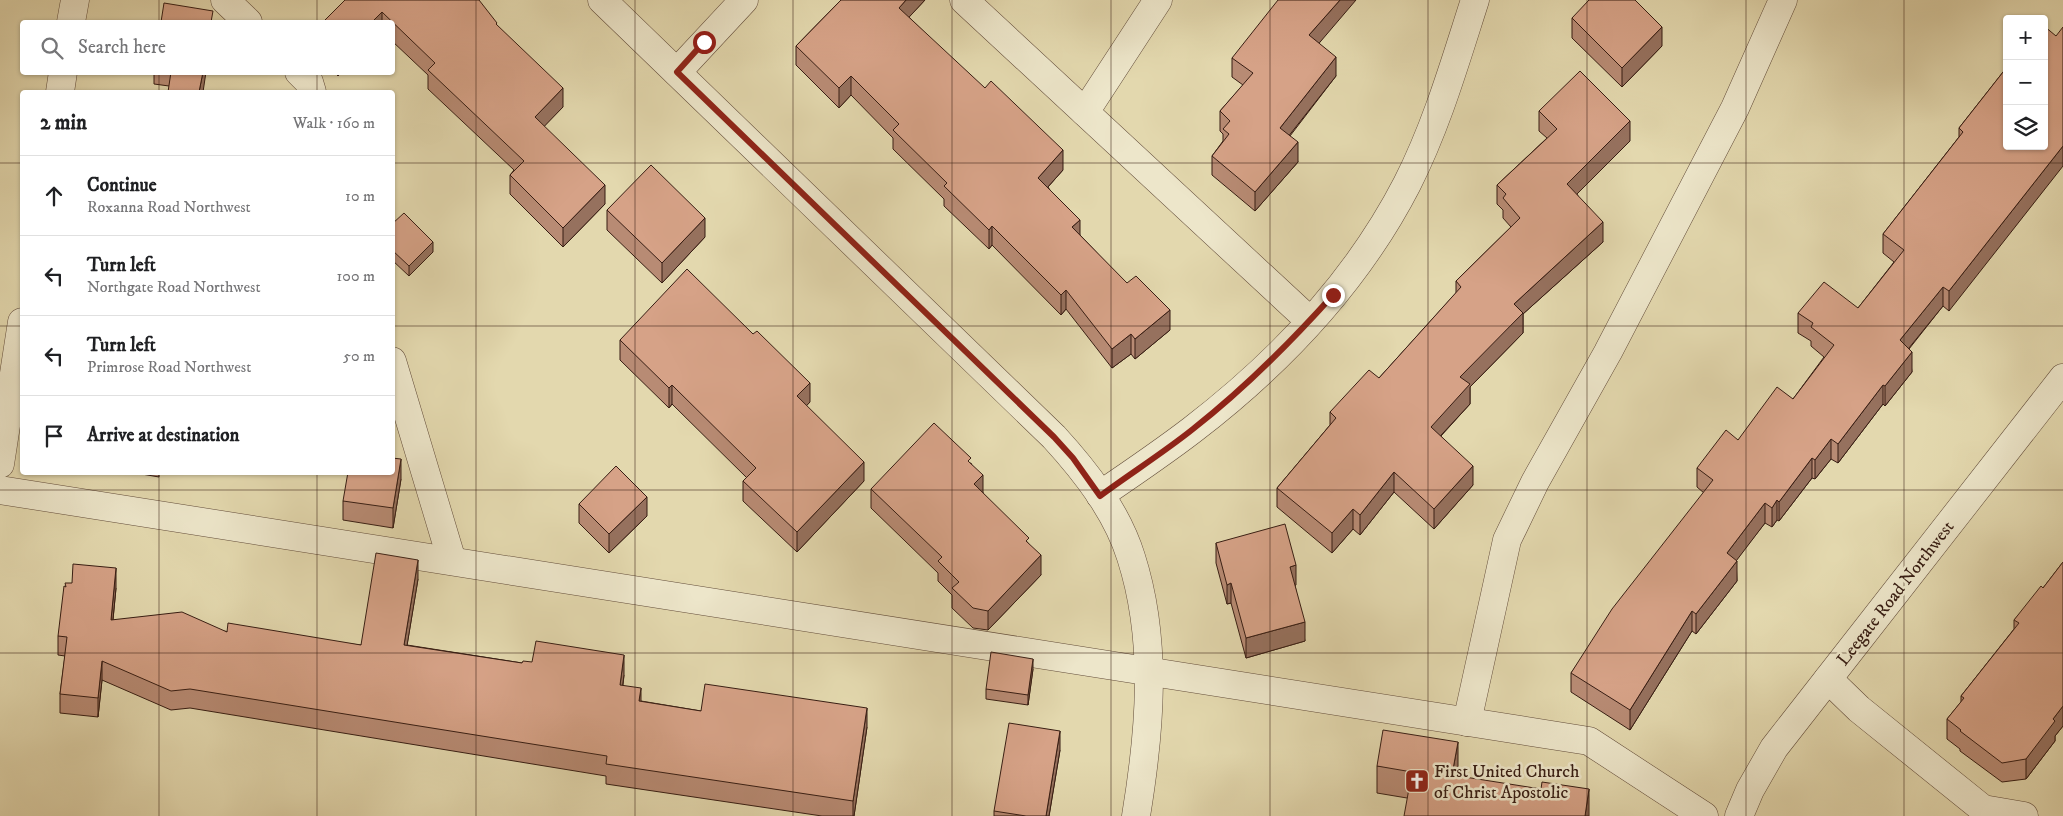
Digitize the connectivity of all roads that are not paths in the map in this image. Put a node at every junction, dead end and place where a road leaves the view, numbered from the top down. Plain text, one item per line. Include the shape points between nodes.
1 (75, 0) edge
2 (225, 0) edge
3 (602, 0) edge
4 (744, 0) edge
5 (964, 0) edge
6 (1158, 0) edge
7 (1475, 0) edge
8 (1783, 0) edge
9 (71, 20) edge
10 (246, 20) edge
11 (677, 72) junction
12 (63, 75) edge
13 (302, 75) edge
14 (60, 90) edge
15 (311, 90) edge
16 (1085, 112) junction
17 (1310, 321) junction
18 (20, 335) edge
19 (395, 371) edge
20 (2063, 378) edge
21 (0, 464) edge
22 (0, 490) edge
23 (1100, 496) junction
24 (452, 561) junction
25 (1149, 672) junction
26 (1828, 680) junction
27 (1467, 722) junction
28 (1136, 816) edge
29 (1704, 816) edge
30 (1738, 816) edge
31 (2024, 816) edge

1 - 9 street
2 - 10 street
3 - 11 street
4 - 11 street
5 - 16 street
6 - 16 street
7 - 17 street via 1439,111 1406,184 1365,252
8 - 27 street via 1735,108 1507,540
11 - 23 street via 1054,437
12 - 14 street
13 - 15 street
16 - 17 street
17 - 23 street via 1215,411
18 - 21 street
19 - 24 street
20 - 26 street, Leegate Road Northwest
22 - 24 street
23 - 25 street via 1131,556 1143,610
24 - 25 street
25 - 27 street
25 - 28 street via 1147,739
26 - 30 street, Leegate Road Northwest via 1774,748
26 - 31 street via 1983,809
27 - 29 street via 1589,741

